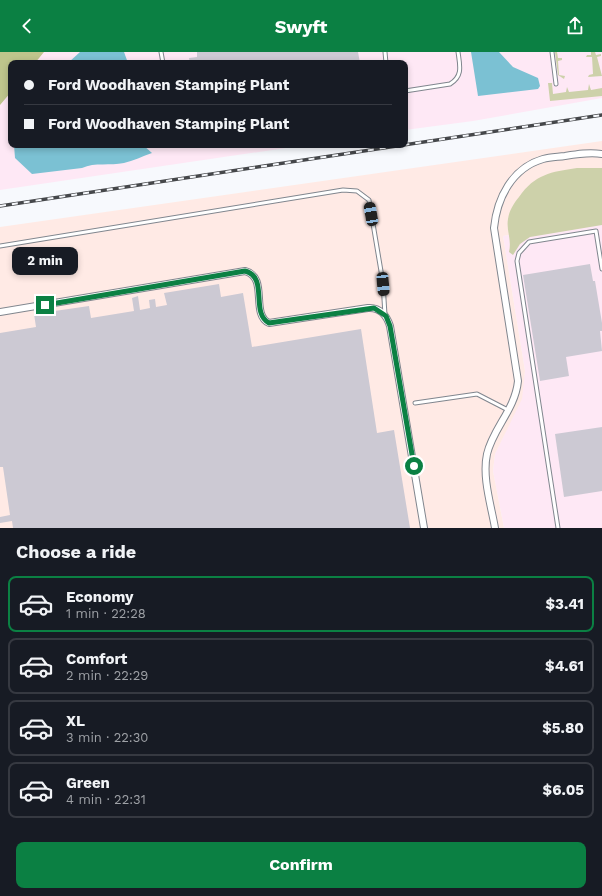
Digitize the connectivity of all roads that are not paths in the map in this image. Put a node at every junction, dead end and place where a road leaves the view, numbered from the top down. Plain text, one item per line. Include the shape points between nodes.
1 (458, 52) edge
2 (552, 52) edge
3 (556, 84) dead end
4 (408, 90) edge
5 (602, 154) edge
6 (0, 246) edge
7 (602, 268) edge
8 (0, 312) edge
9 (386, 316) junction
10 (415, 403) dead end
11 (509, 410) junction
12 (424, 528) edge
13 (495, 528) edge
14 (558, 528) edge

1 - 4 lane via 460,73 456,80 450,84
2 - 3 lane
5 - 11 street via 582,153 543,159 530,165 514,176 498,204 494,228 517,371 517,390
6 - 9 lane via 343,190 357,191 369,200
7 - 14 lane via 596,231 530,242 519,253 517,261
8 - 9 street via 245,271 256,281 261,313 269,323 368,308 378,309
9 - 12 street via 390,326
10 - 11 lane via 470,394 483,396
11 - 13 street via 491,443 486,463

